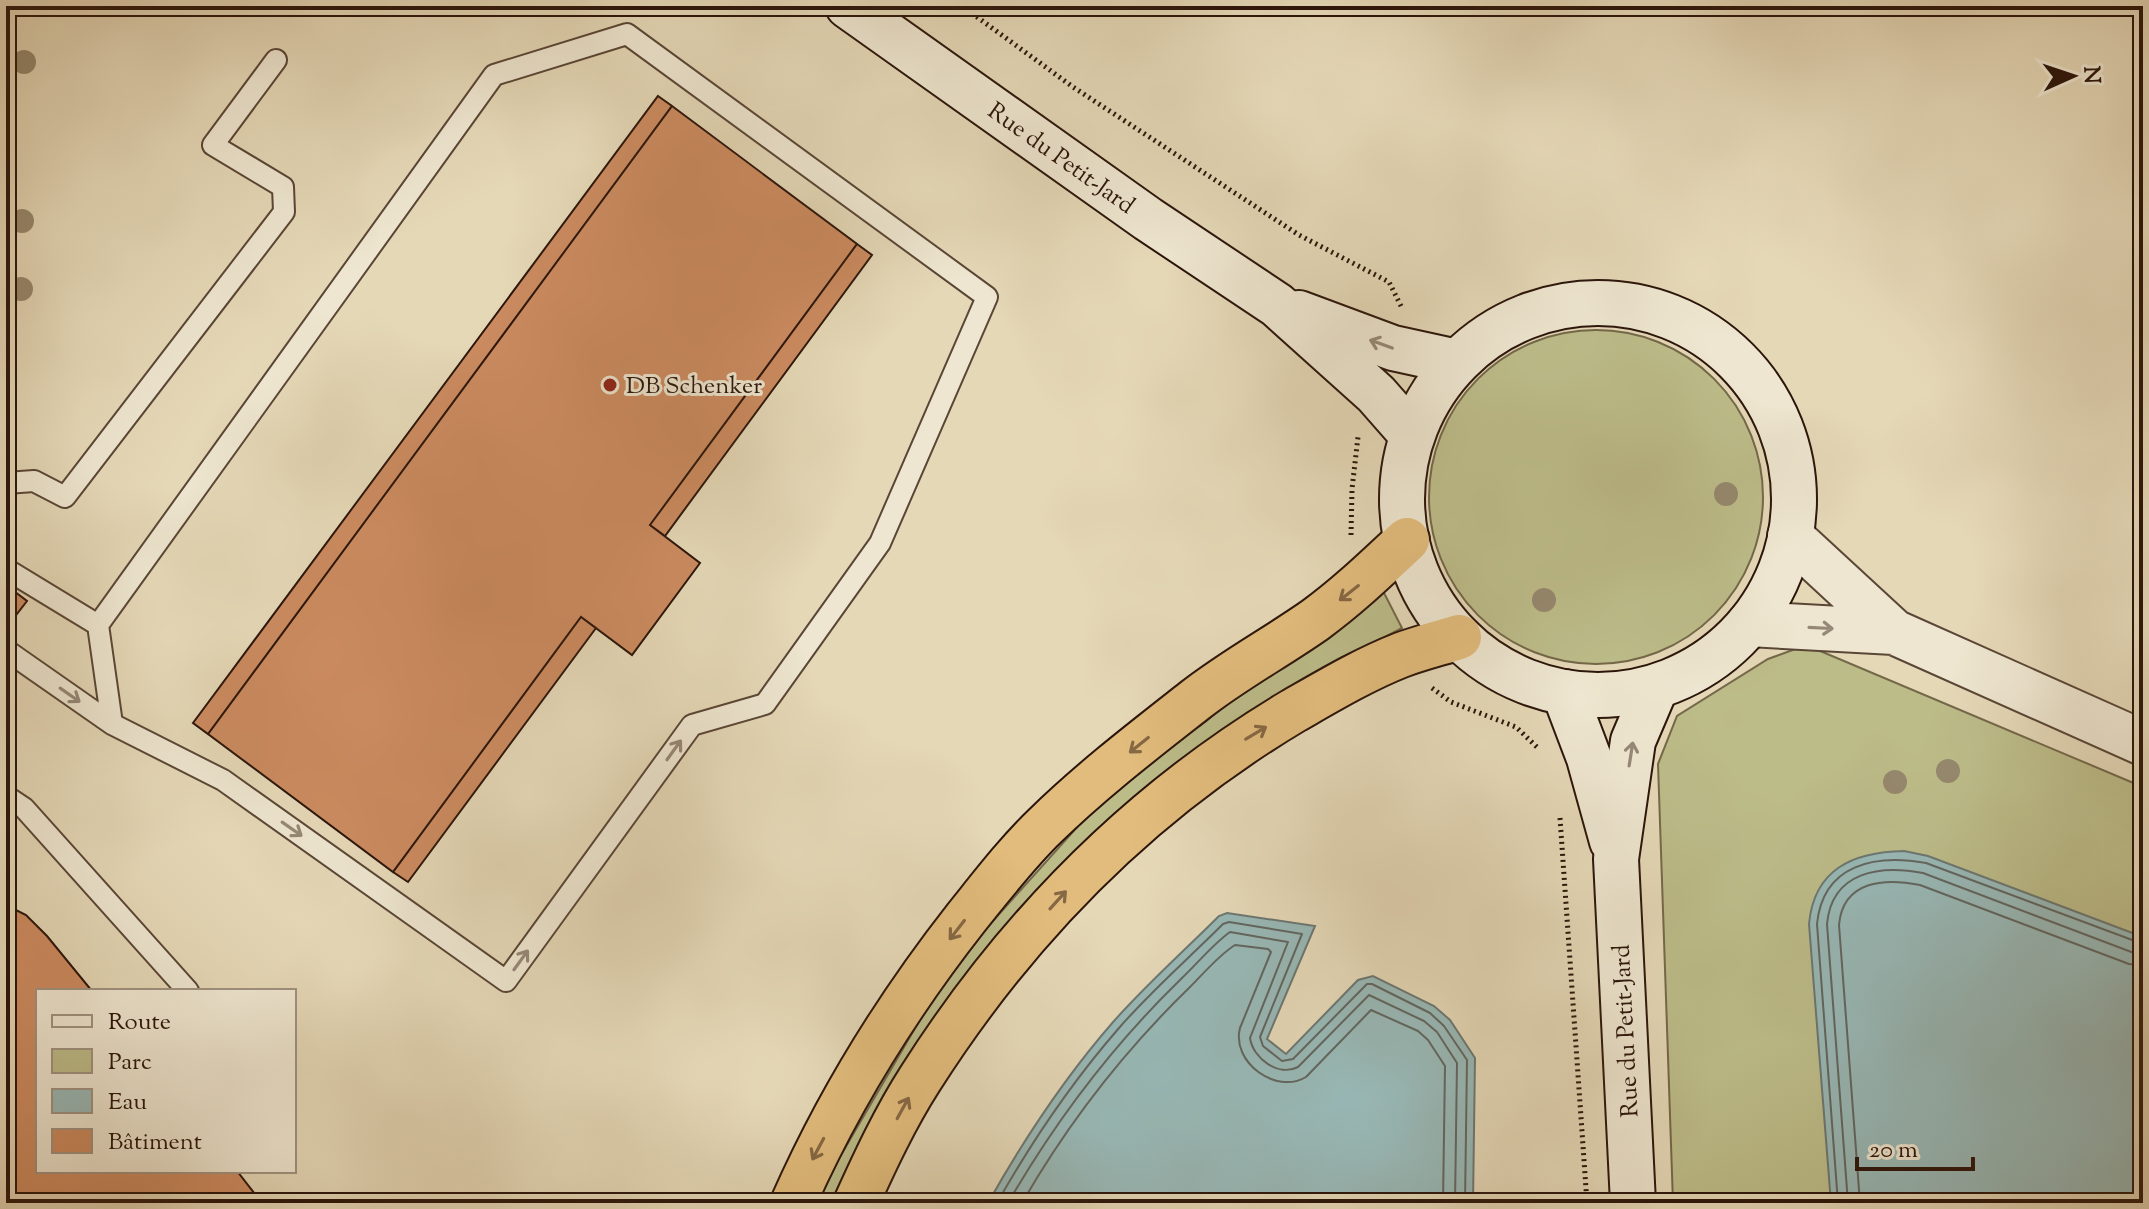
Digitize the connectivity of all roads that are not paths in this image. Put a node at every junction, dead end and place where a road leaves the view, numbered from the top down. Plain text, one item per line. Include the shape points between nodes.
1 (848, 6) edge
2 (276, 60) dead end
3 (1277, 305) junction
4 (1457, 362) junction
5 (1412, 435) junction
6 (6, 483) edge
7 (1790, 536) junction
8 (1407, 540) junction
9 (6, 569) edge
10 (1749, 624) junction
11 (98, 625) junction
12 (1894, 632) junction
13 (1459, 637) junction
14 (6, 650) edge
15 (1656, 687) junction
16 (1564, 692) junction
17 (112, 724) junction
18 (2143, 743) edge
19 (6, 796) edge
20 (1616, 859) junction
21 (186, 989) edge
22 (793, 1203) edge
23 (856, 1203) edge
24 (1633, 1203) edge

1 - 3 main road, Rue du Petit-Jard
2 - 6 lane via 213,145 283,187 284,212 65,497 34,481
4 -> 3 main road, Rue du Petit-Jard via 1393,348
3 - 5 main road, Rue du Petit-Jard via 1376,394
4 - 5 main road via 1431,396
4 - 7 main road via 1511,322 1542,310 1608,302 1673,317 1729,353 1770,406 1792,469
5 - 8 main road via 1403,482
7 - 10 main road via 1781,568
7 - 12 main road
8 - 13 main road via 1425,593
8 -> 22 highway via 1338,602 1198,698 1044,827 993,883 891,1021 851,1086
9 - 11 lane
10 -> 12 main road
10 - 15 main road via 1707,662
11 - 17 lane
17 -> 11 lane via 223,780 506,981 692,725 765,704 880,543 987,297 627,34 494,75
12 - 18 main road
13 - 16 main road via 1507,673
23 -> 13 highway via 919,1081 965,1012 1064,893 1117,842 1168,796 1248,738 1368,670
14 -> 17 lane
15 - 16 main road via 1595,695
20 -> 15 main road, Rue du Petit-Jard via 1633,741
16 - 20 main road, Rue du Petit-Jard via 1589,758
19 - 21 lane via 24,808
20 - 24 main road, Rue du Petit-Jard

